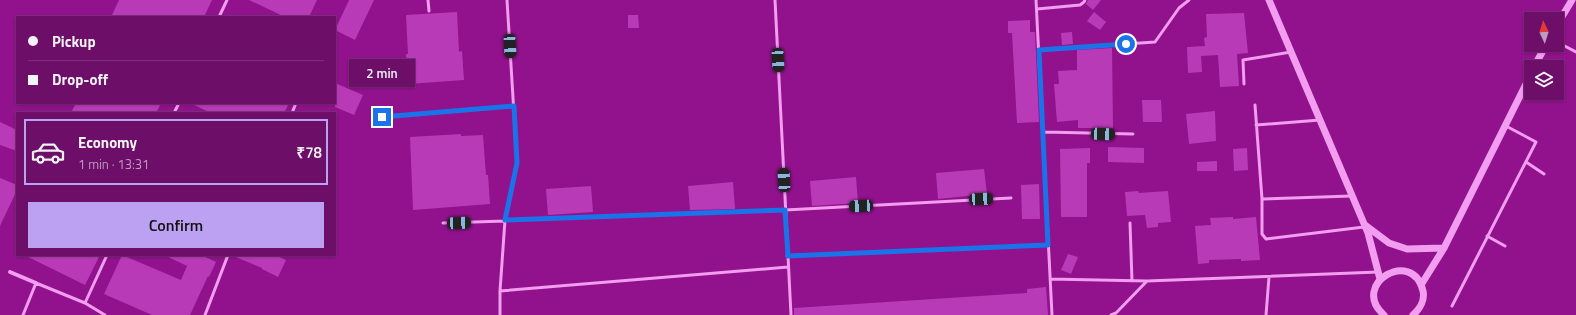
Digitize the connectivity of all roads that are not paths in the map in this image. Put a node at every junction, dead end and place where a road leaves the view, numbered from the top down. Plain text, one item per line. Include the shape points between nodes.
1 (227, 0) edge
2 (428, 0) edge
3 (508, 0) edge
4 (775, 0) edge
5 (1036, 0) edge
6 (1085, 0) edge
7 (1189, 0) edge
8 (1269, 0) edge
9 (1572, 0) edge
10 (1037, 9) junction
11 (429, 11) dead end
12 (1564, 13) edge
13 (219, 16) edge
14 (1564, 46) edge
15 (1039, 50) junction
16 (1291, 52) junction
17 (1576, 52) edge
18 (1244, 84) dead end
19 (1524, 87) edge
20 (1254, 105) dead end
21 (514, 106) junction
22 (382, 117) dead end
23 (1320, 120) junction
24 (1256, 125) junction
25 (1504, 125) junction
26 (1044, 132) junction
27 (1133, 134) dead end
28 (1526, 162) junction
29 (1544, 174) dead end
30 (1353, 196) junction
31 (1011, 198) dead end
32 (1262, 199) junction
33 (785, 210) junction
34 (505, 221) junction
35 (443, 223) dead end
36 (1130, 223) dead end
37 (1365, 226) junction
38 (1488, 236) junction
39 (1048, 245) junction
40 (1505, 246) dead end
41 (1444, 248) junction
42 (107, 256) edge
43 (228, 256) edge
44 (788, 256) junction
45 (788, 267) junction
46 (10, 272) dead end
47 (1269, 276) junction
48 (1379, 276) junction
49 (1050, 279) junction
50 (1132, 281) junction
51 (1147, 281) junction
52 (36, 283) junction
53 (1421, 285) junction
54 (500, 291) junction
55 (85, 303) junction
56 (1452, 306) dead end
57 (24, 315) edge
58 (105, 315) edge
59 (205, 315) edge
60 (500, 315) edge
61 (791, 315) edge
62 (1052, 315) edge
63 (1111, 315) edge
64 (1266, 315) edge
65 (1383, 315) edge
66 (1413, 315) edge

1 - 13 lane
2 - 11 lane
3 - 21 lane
4 - 33 lane
5 - 10 lane
6 - 10 lane via 1080,5
7 - 15 lane via 1179,8 1155,42
8 - 16 street
9 - 12 street
10 - 15 lane
14 - 17 lane
15 - 26 lane
16 - 18 lane via 1243,60
16 - 23 street
19 - 25 street
20 - 24 lane
21 - 22 lane
21 - 34 lane via 517,163
23 - 24 lane
23 - 30 street
24 - 32 lane
25 - 28 lane via 1536,142
25 - 41 street
26 - 27 lane
26 - 39 lane
28 - 29 lane
28 - 38 lane
30 - 32 lane
30 - 37 street
31 - 33 lane
32 - 37 lane via 1262,234 1266,239
33 - 34 lane
33 - 44 lane
34 - 35 lane
34 - 54 lane
36 - 50 lane
37 - 41 street via 1389,243 1407,249
37 - 48 street
38 - 40 lane
38 - 56 lane
39 - 44 lane
39 - 49 lane
41 - 53 street
42 - 55 lane
43 - 59 lane
44 - 45 lane
45 - 54 lane
45 - 61 lane
46 - 52 street
47 - 48 lane
47 - 51 lane
47 - 64 lane
48 - 53 street via 1389,272 1405,271
48 - 65 street via 1374,300
49 - 50 lane
49 - 62 lane
50 - 51 lane
51 - 63 lane
52 - 55 lane
52 - 57 lane
53 - 66 street via 1423,302
54 - 60 lane
55 - 58 lane

